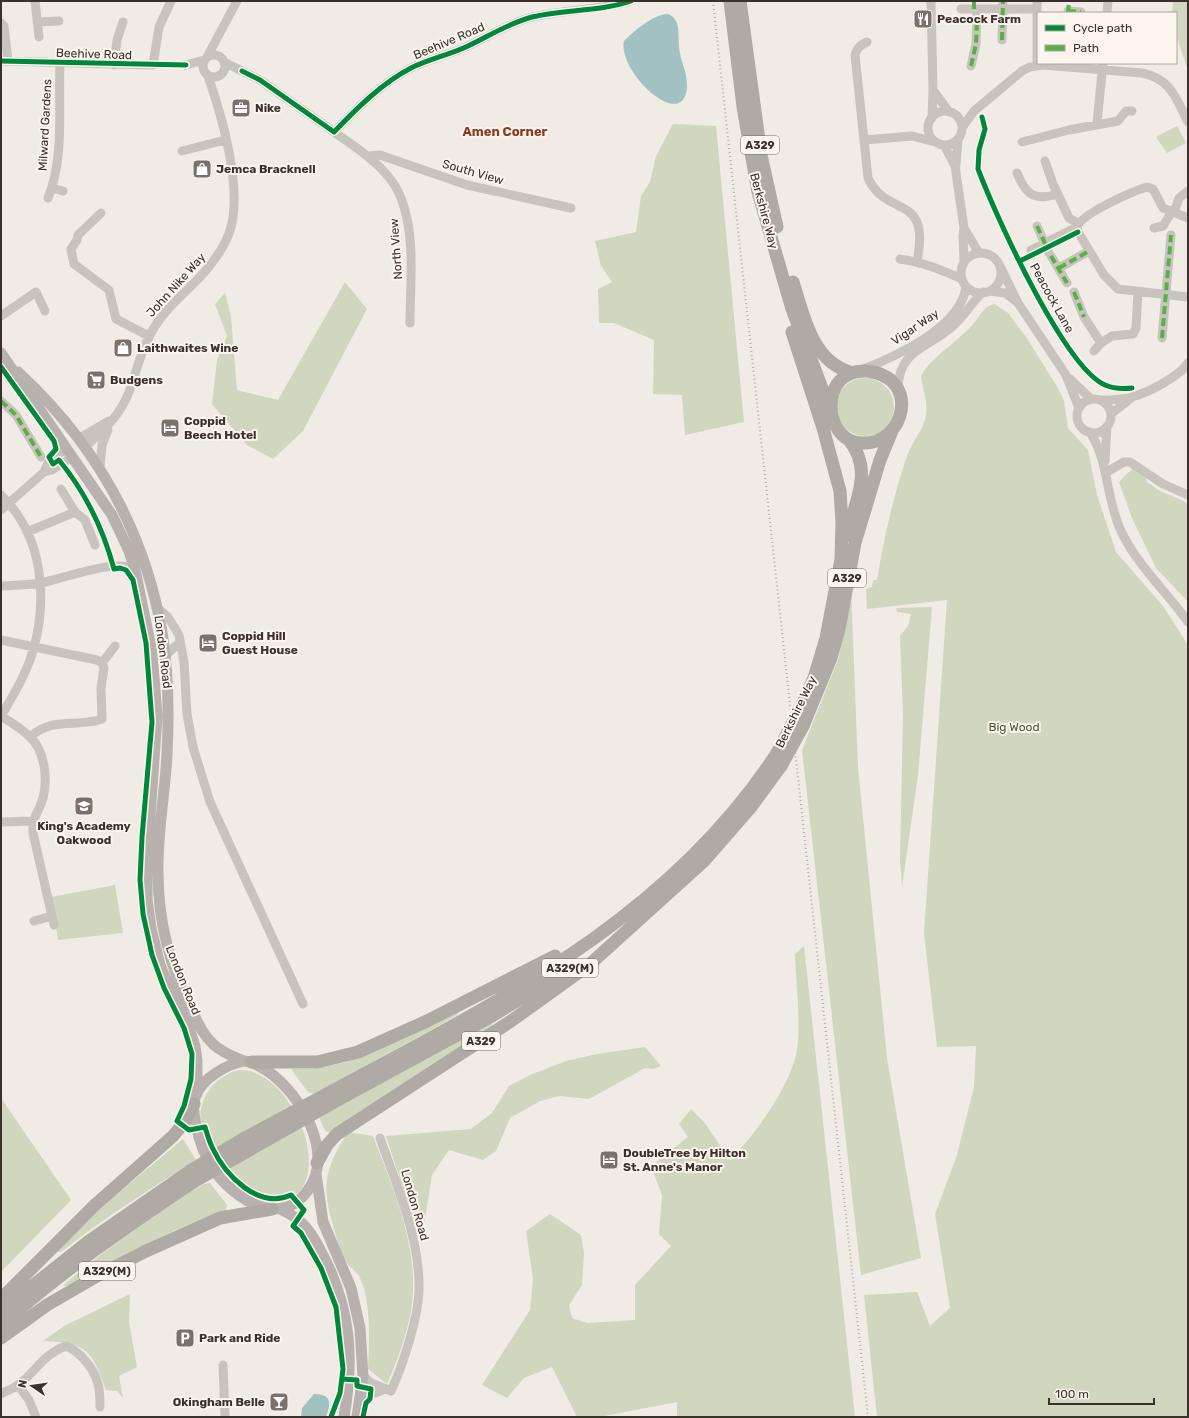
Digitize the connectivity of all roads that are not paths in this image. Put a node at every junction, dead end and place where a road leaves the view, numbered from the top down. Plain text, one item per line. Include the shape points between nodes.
1 (35, 1) edge
2 (171, 1) edge
3 (237, 1) edge
4 (730, 1) edge
5 (740, 1) edge
6 (931, 1) edge
7 (1068, 1) edge
8 (1108, 1) edge
9 (628, 2) dead end
10 (1003, 5) edge
11 (1037, 5) edge
12 (975, 6) edge
13 (961, 9) dead end
14 (1068, 12) edge
15 (1081, 12) edge
16 (1107, 12) edge
17 (59, 21) dead end
18 (38, 22) junction
19 (123, 22) dead end
20 (1, 23) edge
21 (222, 30) junction
22 (38, 36) dead end
23 (1002, 40) dead end
24 (867, 42) dead end
25 (4, 61) edge
26 (60, 63) junction
27 (114, 64) junction
28 (1037, 65) junction
29 (205, 66) junction
30 (222, 66) junction
31 (971, 66) dead end
32 (1103, 66) edge
33 (933, 90) junction
34 (214, 94) junction
35 (974, 111) junction
36 (1132, 111) dead end
37 (952, 113) junction
38 (930, 121) junction
39 (1188, 122) edge
40 (1098, 124) junction
41 (962, 128) junction
42 (334, 132) junction
43 (912, 136) junction
44 (958, 139) junction
45 (225, 140) junction
46 (864, 140) junction
47 (1022, 142) dead end
48 (940, 143) junction
49 (182, 151) dead end
50 (369, 156) junction
51 (1045, 161) dead end
52 (955, 166) junction
53 (1017, 173) dead end
54 (52, 188) junction
55 (63, 191) dead end
56 (1188, 191) edge
57 (758, 192) junction
58 (1058, 194) junction
59 (48, 198) dead end
60 (571, 208) dead end
61 (101, 213) dead end
62 (1172, 213) junction
63 (1188, 218) edge
64 (1077, 225) junction
65 (1037, 226) dead end
66 (964, 228) junction
67 (1154, 228) dead end
68 (1171, 235) dead end
69 (1044, 243) junction
70 (1031, 250) dead end
71 (1089, 251) junction
72 (979, 253) junction
73 (900, 259) dead end
74 (917, 261) junction
75 (963, 263) junction
76 (1001, 268) junction
77 (1059, 268) junction
78 (944, 270) junction
79 (964, 283) junction
80 (1067, 283) dead end
81 (987, 292) junction
82 (1074, 292) dead end
83 (1138, 292) junction
84 (1166, 294) junction
85 (1188, 297) edge
86 (1018, 303) junction
87 (45, 311) dead end
88 (1, 316) edge
89 (410, 323) dead end
90 (149, 336) junction
91 (1162, 338) dead end
92 (1101, 343) junction
93 (1094, 351) dead end
94 (1, 353) edge
95 (8, 362) junction
96 (1188, 363) edge
97 (855, 371) junction
98 (1066, 375) junction
99 (898, 388) junction
100 (1132, 397) junction
101 (1091, 399) junction
102 (1101, 400) junction
103 (1, 401) edge
104 (1079, 408) junction
105 (831, 412) junction
106 (1111, 414) junction
107 (113, 418) junction
108 (1107, 426) junction
109 (892, 431) junction
110 (1090, 432) junction
111 (849, 440) junction
112 (77, 447) junction
113 (41, 457) dead end
114 (100, 467) junction
115 (1105, 471) junction
116 (61, 489) dead end
117 (1, 495) edge
118 (1188, 496) edge
119 (8, 504) junction
120 (1, 510) edge
121 (75, 512) junction
122 (27, 532) junction
123 (95, 545) dead end
124 (841, 559) junction
125 (135, 570) junction
126 (40, 583) junction
127 (1, 586) edge
128 (156, 607) junction
129 (1188, 622) edge
130 (1, 640) edge
131 (115, 646) dead end
132 (34, 647) junction
133 (174, 649) junction
134 (102, 663) junction
135 (1, 716) edge
136 (30, 736) junction
137 (32, 821) junction
138 (1, 822) edge
139 (644, 914) junction
140 (34, 921) dead end
141 (612, 926) junction
142 (303, 1004) dead end
143 (248, 1062) junction
144 (329, 1098) junction
145 (196, 1099) junction
146 (380, 1138) dead end
147 (316, 1169) junction
148 (192, 1176) junction
149 (276, 1209) junction
150 (1, 1299) edge
151 (1, 1311) edge
152 (1, 1325) edge
153 (1, 1338) edge
154 (223, 1365) dead end
155 (363, 1376) junction
156 (18, 1385) junction
157 (385, 1389) junction
158 (348, 1393) junction
159 (1, 1394) edge
160 (361, 1394) junction
161 (100, 1407) dead end
162 (36, 1417) edge
163 (225, 1417) edge
164 (344, 1417) edge
165 (357, 1417) edge

1 - 18 street
2 - 27 street, Beehive Road via 157,32 153,65
3 - 21 street
4 - 57 highway, Berkshire Way / A329 via 743,107
5 - 97 highway, Berkshire Way / A329 via 762,155 785,258 812,336 821,353 834,366
6 - 33 street
7 - 14 street
8 - 16 street
9 - 42 street, Beehive Road via 610,7 532,17 462,49 412,67 355,110
10 - 11 street
10 - 12 street
10 - 23 street
11 - 28 street
12 - 13 street
12 - 31 street via 976,44
14 - 15 street
17 - 18 street
18 - 22 street
19 - 27 street via 117,40
20 - 25 street via 4,26
21 - 29 street via 210,49
21 - 30 street
24 - 46 street via 856,50 855,55
25 - 26 street, Beehive Road
26 - 27 street, Beehive Road
26 - 54 street, Milward Gardens via 58,156
28 - 32 street
28 - 35 street via 1022,71
29 - 30 street via 214,55
29 - 30 street via 214,78
29 - 34 street, John Nike Way
30 - 34 street
30 - 42 street via 242,71 260,80
32 - 39 street via 1156,76 1170,88
32 - 40 street
33 - 37 street
33 - 38 street
34 - 45 street, John Nike Way
35 - 37 street
35 - 41 street
36 - 40 street via 1126,111 1118,121
37 - 38 street via 940,112
37 - 41 street via 960,121
38 - 43 street
38 - 48 street via 930,134
40 - 47 street
41 - 44 street
42 - 50 street, North View
43 - 46 street
43 - 48 street
44 - 48 street via 952,143
44 - 52 street
45 - 49 street
45 - 90 street, John Nike Way via 235,193 231,229 206,271 172,304
46 - 74 street via 868,178 876,191 884,199 909,211 917,221 920,236
48 - 52 street
50 - 60 street, South View via 380,155 467,185
50 - 89 street, North View via 397,189 404,207 409,234
51 - 58 street
52 - 66 street
53 - 58 street via 1024,188 1032,195 1044,198
54 - 55 street, Milward Gardens
54 - 59 street, Milward Gardens
56 - 62 street via 1179,198
57 - 105 highway, Berkshire Way / A329 via 792,309
57 - 124 highway, A329 via 762,225 775,278 840,491
58 - 64 street via 1069,218
61 - 90 street via 78,235 71,249 74,264 109,290 116,319
62 - 63 street
62 - 64 street via 1160,205 1152,190 1147,187 1097,211
62 - 67 street via 1163,226
64 - 69 street
64 - 71 street via 1078,232
65 - 69 street
66 - 72 street
66 - 75 street
68 - 84 street
69 - 70 street
69 - 77 street
71 - 77 street
71 - 83 street via 1111,284 1118,289
72 - 75 street via 970,256
72 - 76 street via 992,256
73 - 74 street
74 - 78 street
75 - 78 street
75 - 79 street via 960,271
76 - 81 street via 997,285
76 - 86 street
77 - 80 street
78 - 79 street
79 - 81 street via 976,292
79 - 97 street, Vigar Way via 965,296 960,307 945,323 901,352
81 - 86 street via 1004,293
81 - 99 street, Vigar Way via 953,326 906,360 900,370
82 - 92 street via 1084,317
83 - 84 street
83 - 92 street via 1136,328 1133,334 1112,336
84 - 85 street
84 - 91 street
86 - 98 street
87 - 88 street via 36,292
90 - 107 street, John Nike Way via 128,394
92 - 93 street
94 - 95 main road, London Road
95 - 112 main road, London Road
95 - 112 main road, London Road via 29,382
96 - 100 street via 1180,373
97 - 99 highway, A329 via 884,375
97 - 105 highway via 840,379 835,387
98 - 101 street
98 - 104 street
99 - 109 highway, A329 via 902,410 899,421
100 - 102 street
100 - 106 street
101 - 102 street
101 - 104 street
102 - 106 street via 1108,406
103 - 113 street via 16,415
104 - 110 street via 1079,423
105 - 111 highway, A329 via 836,426
106 - 108 street
107 - 112 street, John Nike Way
107 - 114 street, John Nike Way via 104,439
108 - 110 street via 1099,432
108 - 115 street
109 - 111 highway via 871,443
109 - 139 highway, Berkshire Way / A329, bridge via 880,460 855,543 831,658 803,726 781,766 751,807 689,876
110 - 115 street via 1096,442
111 - 124 highway, Berkshire Way / A329 via 859,457 863,474
112 - 114 main road, London Road
112 - 119 street, John Nike Way
112 - 125 main road, London Road via 114,506
114 - 128 main road, London Road via 130,522 147,570
115 - 118 street via 1124,462 1130,462 1163,484
115 - 129 street via 1112,506 1121,530 1146,570 1173,600
116 - 121 street
117 - 119 street
119 - 120 street, John Nike Way
119 - 122 street
121 - 122 street
121 - 123 street via 85,520
122 - 126 street via 37,561
124 - 141 highway, Berkshire Way / A329, bridge via 826,638 814,678 777,753 747,796 705,844 661,887
125 - 126 street via 127,566 113,566
125 - 145 main road, London Road via 152,652 157,716 147,851 147,899 160,965 195,1046
126 - 127 street
126 - 132 street via 39,618
128 - 133 main road, London Road
128 - 133 street, London Road via 176,628
130 - 132 street
131 - 134 street
132 - 134 street
132 - 135 street via 25,672
133 - 142 street, London Road via 193,747 210,802
133 - 143 main road, London Road via 168,679 167,755 159,836 159,896 165,936 181,988 203,1032 219,1049
134 - 136 street via 102,719 64,725 49,724
135 - 136 street
136 - 137 street via 41,755 45,776 43,798
137 - 138 street
137 - 140 street via 53,921
139 - 144 highway, A329(M) via 547,984
139 - 147 highway, A329 via 594,960 547,996 337,1134 327,1145
141 - 143 highway, A329 via 516,977 358,1052 317,1062
141 - 144 highway, A329(M) via 524,985
143 - 145 main road via 220,1070 208,1080
143 - 147 main road via 283,1084 305,1112 314,1138
144 - 148 highway, A329(M), bridge
145 - 149 main road via 195,1119 199,1138 213,1169 234,1192 255,1204
145 - 150 highway via 182,1126 173,1136 95,1205
146 - 157 street, London Road via 409,1223 420,1289 400,1372 391,1391
147 - 149 main road via 309,1189 298,1203 289,1208
147 - 155 main road via 324,1227 347,1276 356,1306 362,1340
148 - 151 highway, A329(M) via 100,1233
148 - 152 highway, A329(M) via 41,1291
149 - 153 highway, A329(M) via 220,1218 146,1251 53,1302
149 - 158 main road via 298,1219 309,1230 338,1290 345,1312 349,1340
154 - 163 street
155 - 157 street
155 - 160 main road
156 - 159 street
156 - 161 street via 50,1354 66,1346 76,1350 87,1363 98,1384
156 - 162 street via 29,1400
157 - 160 street, London Road
158 - 160 main road
158 - 164 main road
160 - 165 main road

